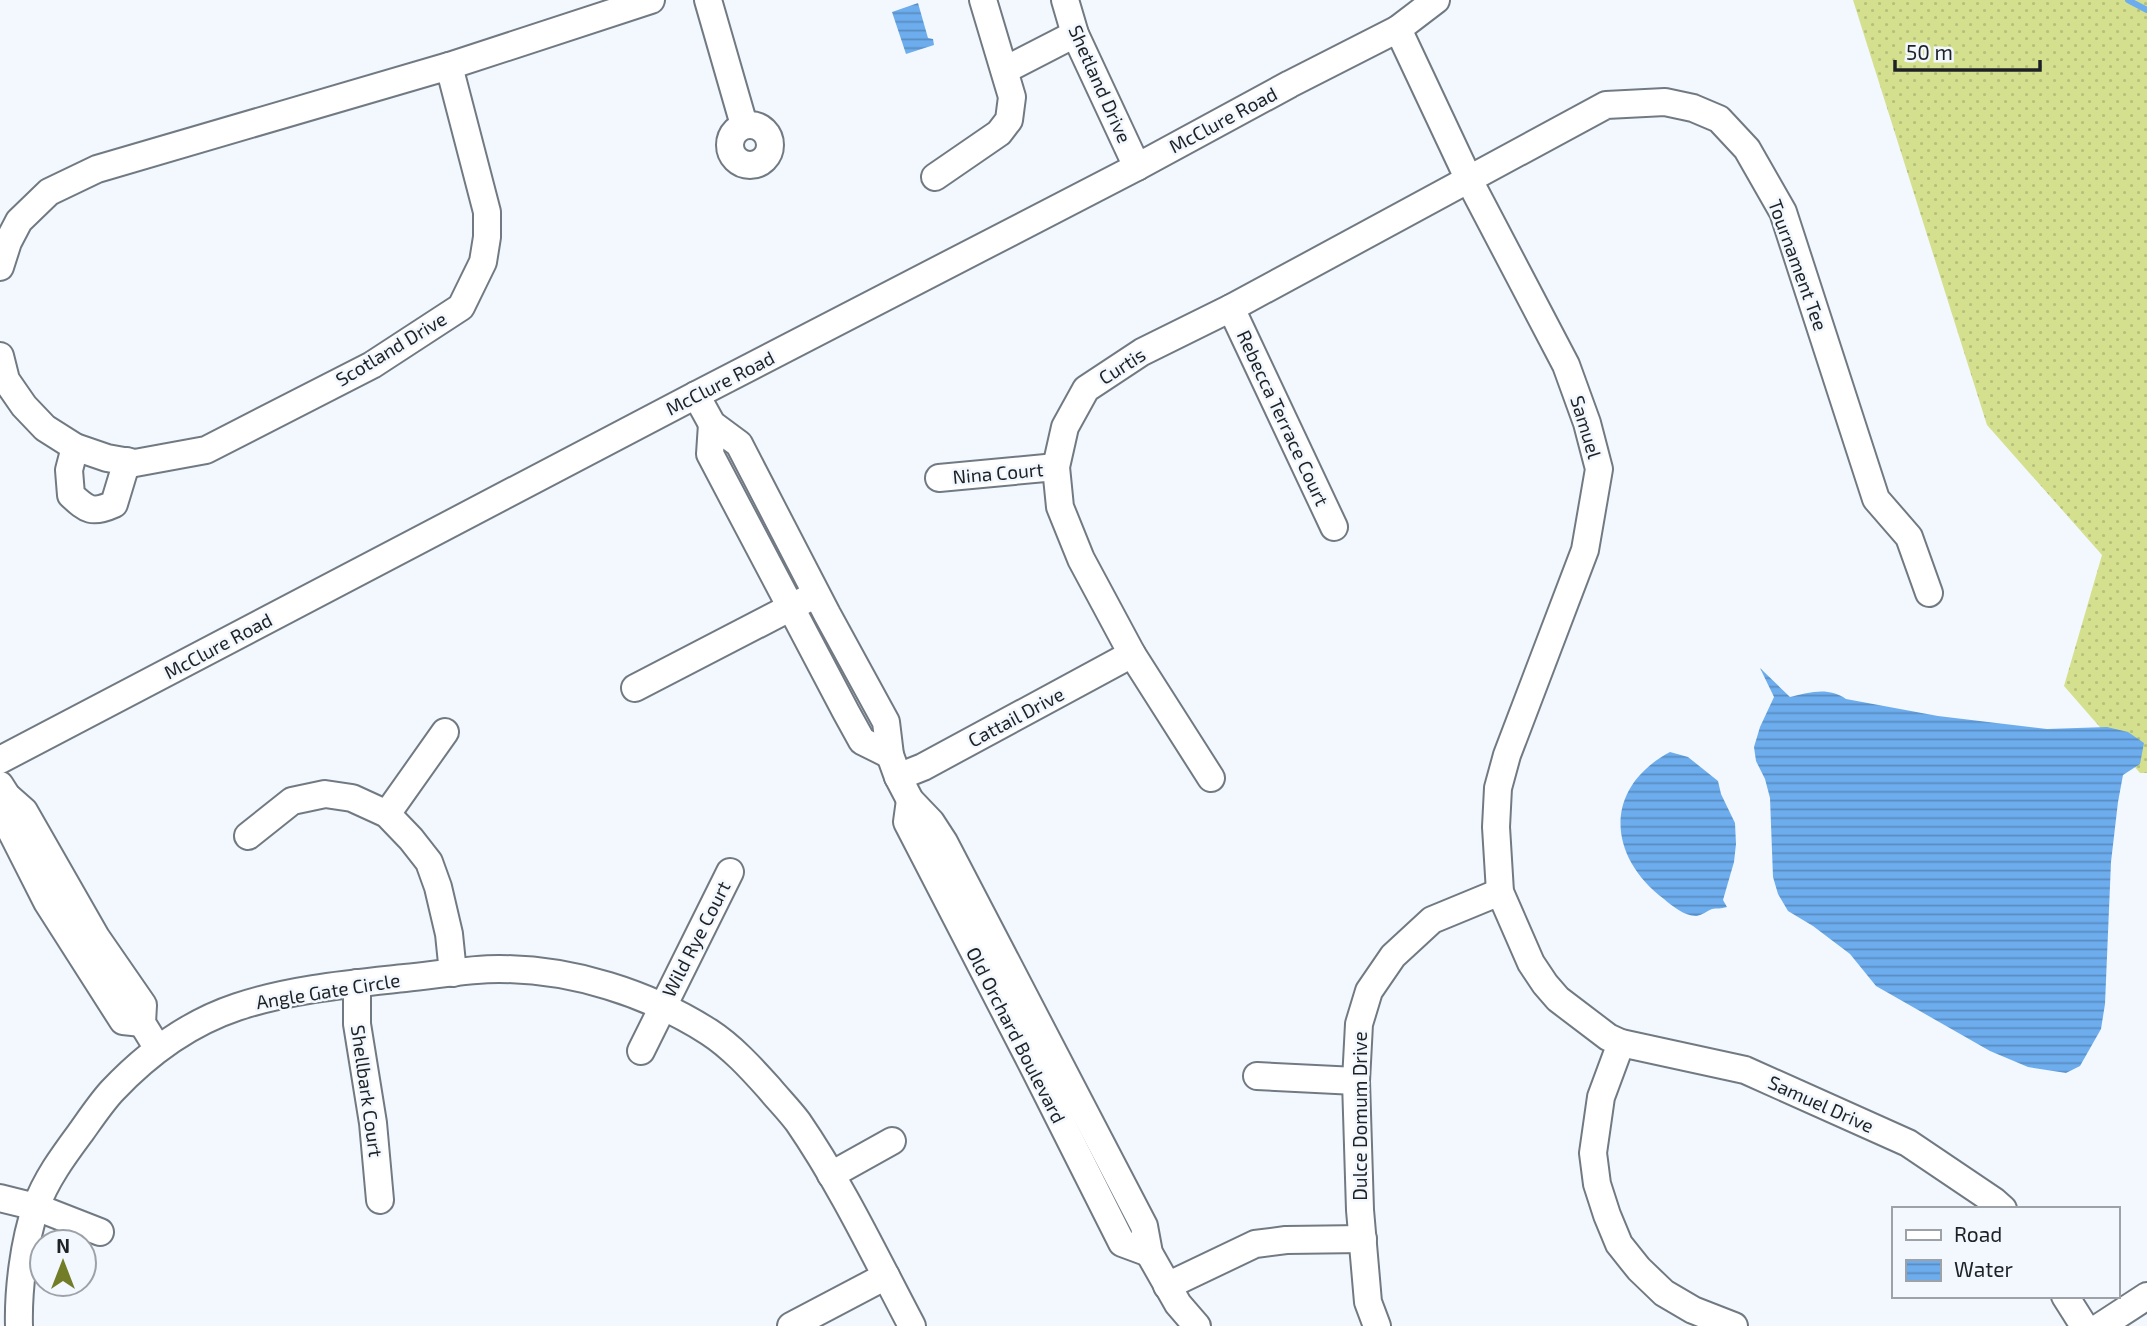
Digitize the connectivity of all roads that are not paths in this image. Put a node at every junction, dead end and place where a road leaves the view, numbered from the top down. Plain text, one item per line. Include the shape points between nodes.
1 (651, 0) edge
2 (708, 0) edge
3 (983, 0) edge
4 (1065, 0) edge
5 (1436, 0) edge
6 (1398, 29) junction
7 (1075, 34) junction
8 (449, 66) junction
9 (1005, 70) junction
10 (744, 125) dead end
11 (1137, 167) junction
12 (935, 177) dead end
13 (1469, 180) junction
14 (10, 217) edge
15 (0, 267) edge
16 (1231, 308) junction
17 (0, 356) edge
18 (696, 395) junction
19 (712, 424) junction
20 (75, 447) junction
21 (128, 461) junction
22 (1056, 467) junction
23 (939, 478) dead end
24 (1334, 527) dead end
25 (1929, 593) dead end
26 (817, 594) junction
27 (790, 607) junction
28 (1132, 654) junction
29 (635, 688) dead end
30 (445, 732) dead end
31 (0, 760) edge
32 (899, 777) junction
33 (1211, 778) dead end
34 (3, 790) edge
35 (387, 814) junction
36 (248, 836) dead end
37 (730, 872) dead end
38 (1500, 892) junction
39 (453, 973) junction
40 (357, 983) junction
41 (662, 1006) junction
42 (1621, 1043) junction
43 (158, 1049) junction
44 (641, 1051) dead end
45 (1257, 1076) dead end
46 (1356, 1081) junction
47 (892, 1141) dead end
48 (831, 1175) junction
49 (0, 1198) edge
50 (380, 1200) dead end
51 (36, 1207) junction
52 (2001, 1207) edge
53 (100, 1231) dead end
54 (1363, 1239) junction
55 (886, 1276) junction
56 (2147, 1296) edge
57 (2067, 1298) edge
58 (1173, 1306) edge
59 (19, 1326) edge
60 (791, 1326) edge
61 (912, 1326) edge
62 (1197, 1326) edge
63 (1377, 1326) edge
64 (1734, 1326) edge
65 (2084, 1326) edge
66 (2101, 1326) edge

1 - 8 street
2 - 10 street
3 - 9 street
4 - 7 street, Shetland Drive
5 - 6 street, McClure Road
6 - 11 street, McClure Road
6 - 13 street, Samuel
7 - 9 street
7 - 11 street, Shetland Drive
8 - 14 street via 97,169
8 - 21 street, Scotland Drive via 486,212 482,262 461,307 372,365 206,450
9 - 12 street via 1012,97 1009,120 999,133
11 - 18 street, McClure Road
13 - 16 street, Curtis
13 - 25 street, Tournament Tee via 1606,105 1665,102 1719,119 1748,149 1783,212 1876,499 1909,537
13 - 38 street, Samuel via 1566,365 1599,469 1586,550 1498,788
14 - 15 street
16 - 22 street, Curtis via 1142,352 1086,389 1065,427
16 - 24 street, Rebecca Terrace Court
17 - 20 street, Scotland Drive via 6,380 24,406 45,428
18 - 19 street, Old Orchard Boulevard
18 - 31 street, McClure Road
19 - 26 street, Old Orchard Boulevard via 739,444
19 - 27 street, Old Orchard Boulevard via 710,454
20 - 21 street, Scotland Drive
20 - 21 street via 69,470 71,495 85,508 99,511 114,504
22 - 23 street, Nina Court
22 - 28 street, Curtis via 1060,507 1081,559
26 - 27 street
26 - 32 street, Old Orchard Boulevard via 886,722
27 - 29 street
27 - 32 street, Old Orchard Boulevard via 862,741
28 - 32 street, Cattail Drive
28 - 33 street, Curtis
30 - 35 street
32 - 58 street, Old Orchard Boulevard via 944,842 1144,1226 1149,1253
34 - 43 street via 24,811 96,937 144,1005 142,1023
35 - 36 street via 352,798 325,794 292,802
35 - 39 street via 429,862 449,934
37 - 41 street, Wild Rye Court
38 - 42 street, Samuel Drive via 1545,984 1558,999
38 - 46 street, Dulce Domum Drive via 1432,920 1394,956 1369,991 1359,1024
39 - 40 street, Angle Gate Circle
39 - 41 street, Angle Gate Circle via 539,972 614,987
40 - 43 street, Angle Gate Circle via 284,994 235,1008
40 - 50 street, Shellbark Court via 357,1024
41 - 44 street
41 - 48 street, Angle Gate Circle via 711,1033 750,1066 797,1121
42 - 52 street, Samuel Drive via 1745,1070 1908,1143
42 - 64 street via 1601,1097 1593,1153 1607,1215 1619,1244 1664,1293
43 - 51 street, Angle Gate Circle via 111,1092 54,1169
45 - 46 street
46 - 54 street, Dulce Domum Drive
47 - 48 street
48 - 55 street, Angle Gate Circle
49 - 51 street
51 - 53 street
51 - 59 street, Angle Gate Circle via 27,1245
54 - 58 street via 1255,1244
54 - 63 street, Dulce Domum Drive via 1368,1302
55 - 60 street
55 - 61 street, Angle Gate Circle
56 - 66 street
57 - 65 street
58 - 62 street, Old Orchard Boulevard

